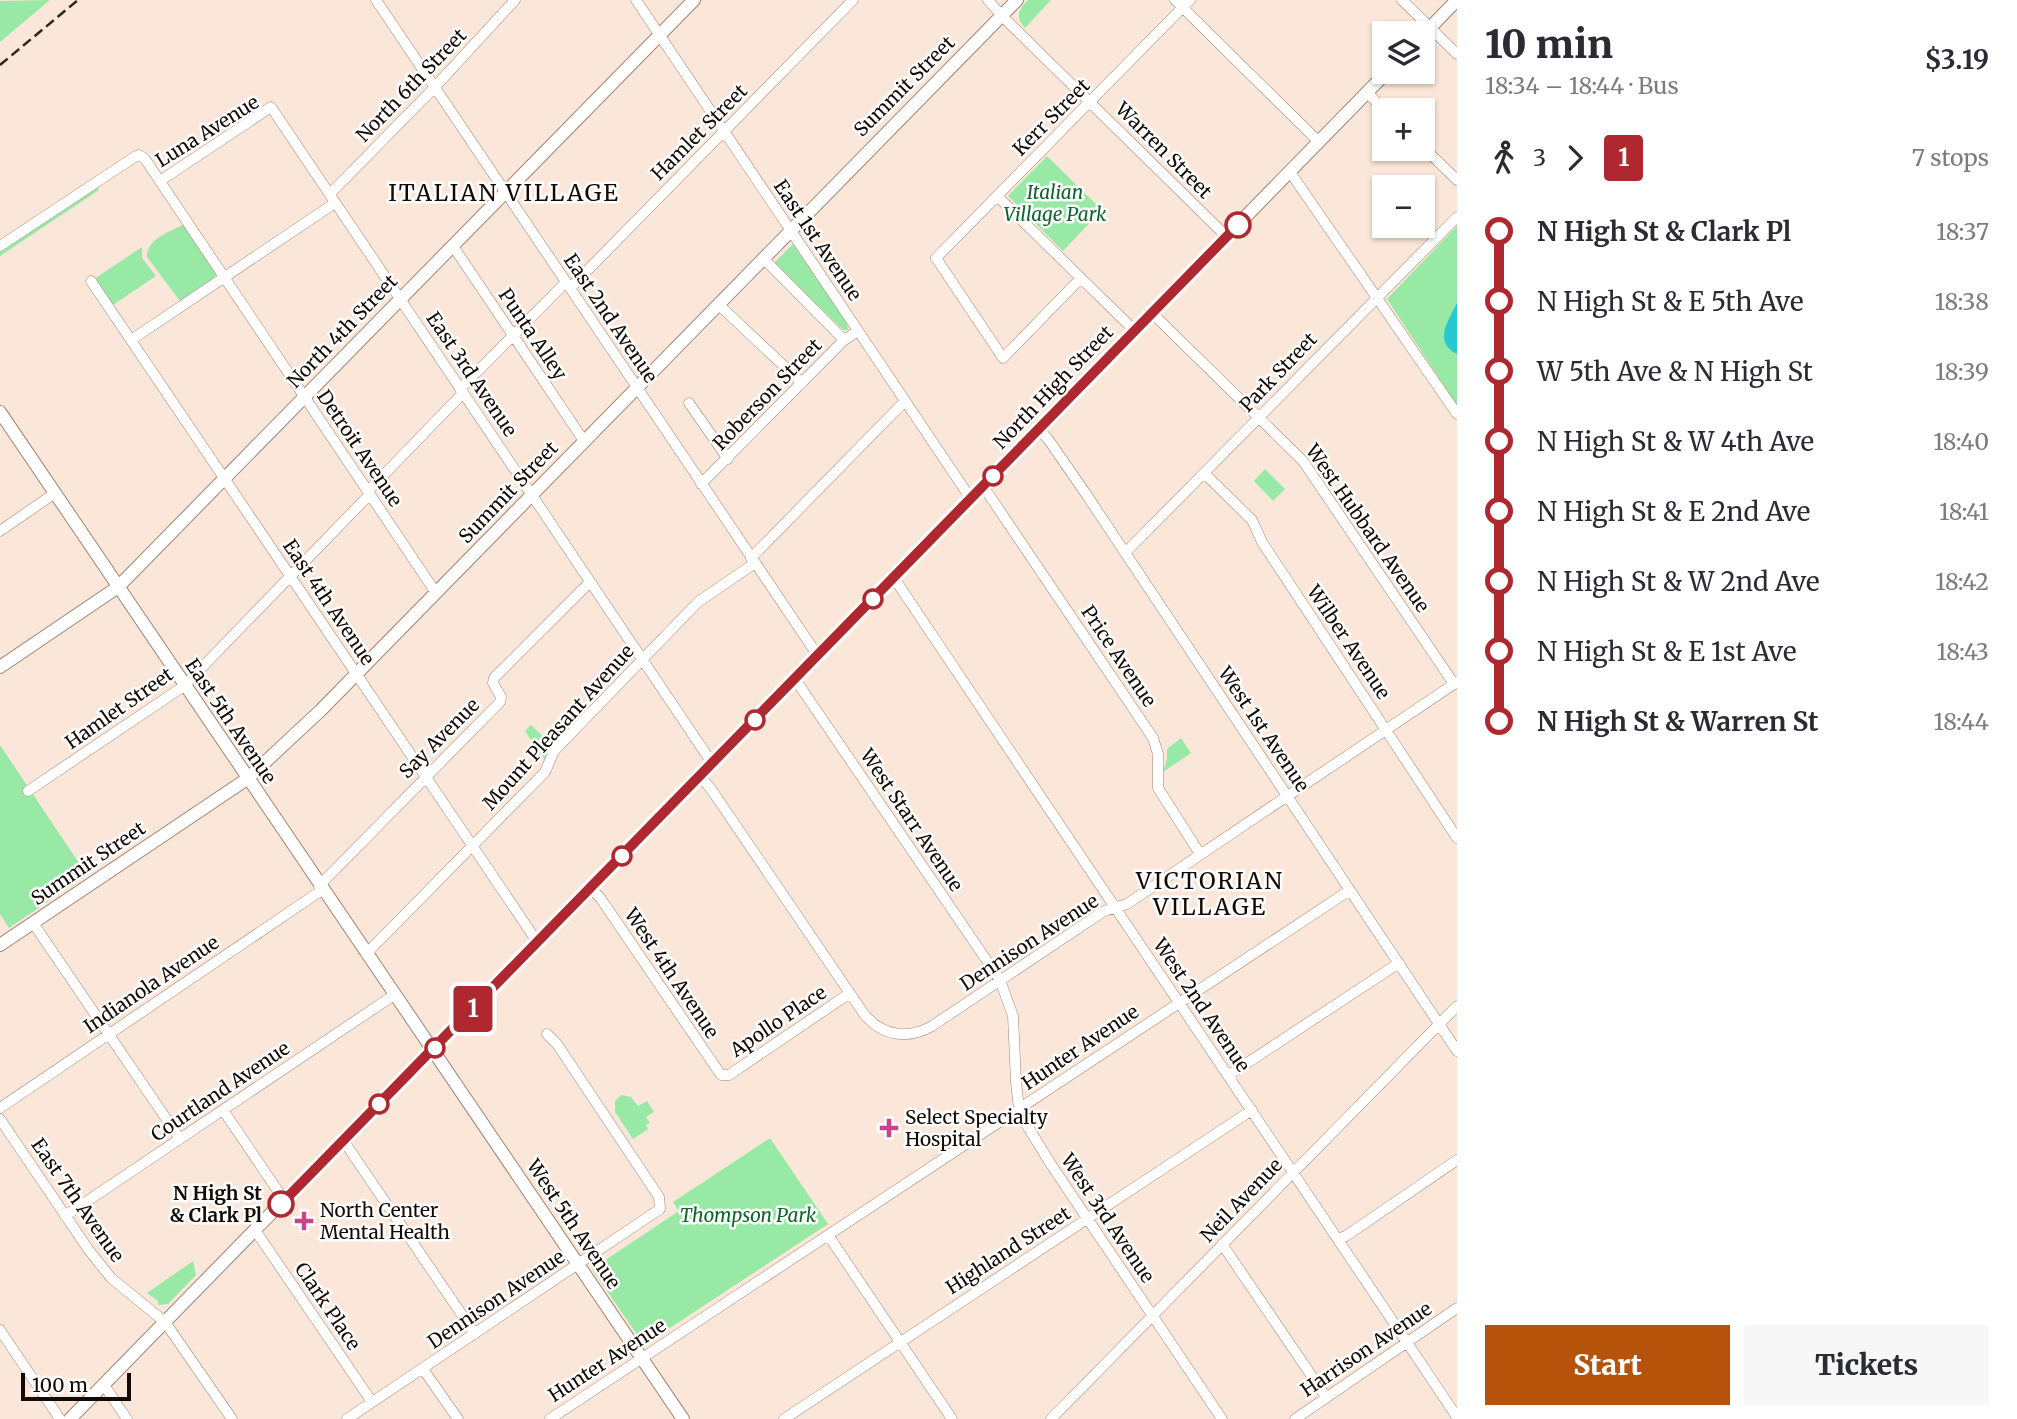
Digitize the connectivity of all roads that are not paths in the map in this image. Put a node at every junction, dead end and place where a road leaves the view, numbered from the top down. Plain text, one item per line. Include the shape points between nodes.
1 (376, 0) edge
2 (515, 0) edge
3 (636, 0) edge
4 (694, 0) edge
5 (853, 0) edge
6 (988, 0) edge
7 (1017, 0) edge
8 (1402, 0) edge
9 (1457, 0) edge
10 (1183, 3) edge
11 (1002, 16) junction
12 (1418, 21) edge
13 (1435, 23) edge
14 (659, 35) junction
15 (1435, 38) edge
16 (1457, 54) edge
17 (1376, 84) edge
18 (435, 87) junction
19 (1367, 93) junction
20 (1372, 98) edge
21 (1090, 102) junction
22 (723, 131) junction
23 (1319, 142) junction
24 (296, 145) joint
25 (1435, 159) edge
26 (1290, 172) junction
27 (1457, 180) edge
28 (160, 181) junction
29 (506, 192) junction
30 (997, 196) junction
31 (333, 198) junction
32 (1457, 217) edge
33 (790, 230) junction
34 (1226, 236) junction
35 (0, 246) edge
36 (453, 246) junction
37 (763, 258) junction
38 (225, 276) junction
39 (1081, 278) junction
40 (91, 281) dead end
41 (568, 285) junction
42 (1377, 297) junction
43 (400, 299) junction
44 (718, 304) junction
45 (1152, 313) junction
46 (858, 331) junction
47 (1135, 331) junction
48 (513, 336) junction
49 (131, 340) junction
50 (844, 340) junction
51 (802, 383) junction
52 (636, 387) junction
53 (462, 391) junction
54 (305, 397) junction
55 (905, 401) junction
56 (689, 403) dead end
57 (0, 412) edge
58 (1457, 414) edge
59 (1258, 418) junction
60 (1038, 429) junction
61 (584, 441) junction
62 (728, 459) junction
63 (1204, 473) junction
64 (225, 478) junction
65 (701, 484) junction
66 (983, 486) junction
67 (369, 492) junction
68 (55, 493) junction
69 (532, 495) junction
70 (971, 499) junction
71 (0, 531) edge
72 (1125, 553) junction
73 (753, 560) junction
74 (290, 576) junction
75 (894, 578) junction
76 (590, 582) junction
77 (118, 587) junction
78 (436, 593) junction
79 (818, 656) junction
80 (642, 659) junction
81 (0, 667) edge
82 (356, 674) junction
83 (795, 679) junction
84 (1455, 683) edge
85 (184, 686) junction
86 (1386, 730) junction
87 (712, 763) junction
88 (700, 776) junction
89 (425, 777) junction
90 (247, 779) junction
91 (28, 791) dead end
92 (1287, 795) junction
93 (1457, 838) edge
94 (472, 846) junction
95 (1200, 854) junction
96 (321, 888) junction
97 (591, 888) junction
98 (1350, 890) junction
99 (1116, 908) junction
100 (33, 923) junction
101 (538, 943) junction
102 (0, 945) edge
103 (366, 954) junction
104 (1399, 964) junction
105 (1000, 980) junction
106 (850, 993) junction
107 (394, 995) junction
108 (1180, 1002) junction
109 (1457, 1006) edge
110 (1439, 1024) junction
111 (109, 1034) junction
112 (548, 1034) dead end
113 (432, 1051) junction
114 (1457, 1051) edge
115 (1229, 1075) junction
116 (724, 1076) joint
117 (0, 1108) edge
118 (1019, 1109) junction
119 (223, 1110) junction
120 (1252, 1111) junction
121 (0, 1119) edge
122 (180, 1139) junction
123 (343, 1140) junction
124 (1457, 1160) edge
125 (1293, 1172) junction
126 (284, 1200) junction
127 (65, 1216) junction
128 (1088, 1219) junction
129 (255, 1230) junction
130 (828, 1235) junction
131 (1338, 1239) junction
132 (1222, 1244) junction
133 (579, 1266) junction
134 (1457, 1308) edge
135 (1152, 1315) junction
136 (165, 1322) junction
137 (0, 1330) edge
138 (475, 1334) junction
139 (1407, 1342) junction
140 (900, 1343) junction
141 (642, 1358) junction
142 (423, 1369) junction
143 (104, 1385) junction
144 (1326, 1397) junction
145 (372, 1402) junction
146 (1457, 1417) edge
147 (60, 1419) edge
148 (70, 1419) edge
149 (127, 1419) edge
150 (232, 1419) edge
151 (347, 1419) edge
152 (458, 1419) edge
153 (550, 1419) edge
154 (683, 1419) edge
155 (784, 1419) edge
156 (952, 1419) edge
157 (1051, 1419) edge
158 (1222, 1419) edge
159 (1294, 1419) edge

1 - 18 street, East 2nd Avenue
2 - 18 street, North 6th Street
3 - 14 street, East 1st Avenue
4 - 14 main road, North 4th Street
5 - 22 street, Hamlet Street
6 - 11 street, Warren Street
7 - 11 main road, Summit Street
8 - 12 street
9 - 13 main road
10 - 21 street, Kerr Street
10 - 23 street
11 - 21 street, Warren Street
11 - 33 main road, Summit Street
14 - 22 street, East 1st Avenue
14 - 29 main road, North 4th Street
15 - 16 street
17 - 19 main road, North High Street
18 - 29 street, East 2nd Avenue
18 - 31 street, North 6th Street
19 - 20 street
19 - 23 main road, North High Street
21 - 30 street, Kerr Street
21 - 34 street, Warren Street
22 - 33 street, East 1st Avenue
22 - 41 street, Hamlet Street
23 - 26 main road, North High Street
24 - 28 street, Luna Avenue via 271,107
24 - 31 street, East 3rd Avenue
25 - 27 street
26 - 34 main road, North High Street
26 - 42 street
28 - 35 street, Detroit Avenue via 145,159 136,156
28 - 38 street, Detroit Avenue
29 - 36 main road, North 4th Street
29 - 41 street, East 2nd Avenue
30 - 39 street
30 - 39 street, Kerr Street via 936,258 1003,358
31 - 38 street, North 6th Street
31 - 43 street, East 3rd Avenue
32 - 42 street, Park Street
33 - 37 main road, Summit Street
33 - 46 street, East 1st Avenue
34 - 45 main road, North High Street
36 - 43 main road, North 4th Street
36 - 48 street, Punta Alley
37 - 44 main road, Summit Street
37 - 50 street
38 - 49 street, North 6th Street
38 - 54 street, Detroit Avenue
39 - 47 street
40 - 49 street, East 4th Avenue
41 - 48 street, Hamlet Street
41 - 52 street, East 2nd Avenue
42 - 58 street
42 - 59 street, Park Street
43 - 53 street, East 3rd Avenue
43 - 54 main road, North 4th Street
44 - 51 street
44 - 52 main road, Summit Street
45 - 47 main road, North High Street
45 - 59 street, West Hubbard Avenue
46 - 50 street, Roberson Street
46 - 55 street, East 1st Avenue
47 - 60 main road, North High Street
48 - 53 street, Hamlet Street
48 - 61 street, Punta Alley
49 - 64 street, East 4th Avenue
50 - 51 street, Roberson Street
51 - 62 street, Roberson Street
52 - 61 main road, Summit Street
52 - 65 street, East 2nd Avenue
53 - 67 street, Hamlet Street
53 - 69 street, East 3rd Avenue
54 - 64 main road, North 4th Street
54 - 67 street, Detroit Avenue
55 - 70 street, East 1st Avenue
55 - 73 street, Mount Pleasant Avenue
56 - 62 street
57 - 68 main road, East 5th Avenue
59 - 63 street, Park Street
59 - 84 street, West Hubbard Avenue via 1311,471
60 - 66 main road, North High Street
60 - 72 street, West 1st Avenue
61 - 69 main road, Summit Street
62 - 65 street, Roberson Street
63 - 72 street, Park Street
63 - 86 street, Wilber Avenue via 1252,520
64 - 74 street, East 4th Avenue
64 - 77 main road, North 4th Street
65 - 73 street, East 2nd Avenue
66 - 70 main road, North High Street
66 - 95 street, Price Avenue via 1153,738 1158,788
67 - 74 street, Hamlet Street
67 - 78 street, Detroit Avenue
68 - 71 street
68 - 77 main road, East 5th Avenue
69 - 76 street, East 3rd Avenue
69 - 78 main road, Summit Street
70 - 75 main road, North High Street
72 - 92 street, West 1st Avenue
73 - 79 street, East 2nd Avenue
73 - 80 street, Mount Pleasant Avenue via 698,602
74 - 82 street, East 4th Avenue
74 - 85 street, Hamlet Street
75 - 79 main road, North High Street
75 - 99 street, West 2nd Avenue
76 - 80 street, East 3rd Avenue
76 - 89 street, Say Avenue via 494,678 500,702
77 - 81 main road, North 4th Street
77 - 85 main road, East 5th Avenue
78 - 82 main road, Summit Street
79 - 83 main road, North High Street
80 - 87 street, East 3rd Avenue
80 - 94 street, Mount Pleasant Avenue via 554,751 545,772
82 - 89 street, East 4th Avenue
82 - 90 main road, Summit Street
83 - 87 main road, North High Street
83 - 105 street, West Starr Avenue
84 - 86 street, Dennison Avenue
85 - 90 main road, East 5th Avenue
85 - 91 street, Hamlet Street
86 - 92 street, Dennison Avenue
86 - 93 street, Wilber Avenue
87 - 88 main road, North High Street
88 - 97 main road, North High Street
88 - 106 street
89 - 94 street, East 4th Avenue
89 - 96 street, Say Avenue
90 - 96 main road, East 5th Avenue
90 - 100 main road, Summit Street
92 - 95 street, Dennison Avenue
92 - 98 street, West 1st Avenue
94 - 101 street, East 4th Avenue
94 - 103 street, Mount Pleasant Avenue
95 - 99 street, Dennison Avenue
96 - 103 main road, East 5th Avenue
96 - 111 street, Indianola Avenue
97 - 101 main road, North High Street
97 - 116 street, West 4th Avenue
98 - 104 street, West 1st Avenue
98 - 108 street, Hunter Avenue
99 - 105 street, Dennison Avenue via 1104,911
99 - 108 street, West 2nd Avenue
100 - 102 main road, Summit Street
100 - 111 street
101 - 113 main road, North High Street
103 - 107 main road, East 5th Avenue
104 - 110 street, West 1st Avenue
104 - 115 street
105 - 106 street, Dennison Avenue via 924,1031 906,1035 882,1030
105 - 118 street, West 3rd Avenue via 1013,1016
106 - 116 street, Apollo Place
107 - 113 main road, East 5th Avenue
107 - 119 street, Courtland Avenue
108 - 115 street, West 2nd Avenue
108 - 118 street, Hunter Avenue
109 - 110 street, Neil Avenue
110 - 114 street, West 1st Avenue
110 - 125 street, Neil Avenue
111 - 117 street, Indianola Avenue
111 - 122 street
112 - 133 street, Dennison Avenue via 662,1206
113 - 123 main road, North High Street
113 - 133 main road, West 5th Avenue
115 - 120 street, West 2nd Avenue
118 - 128 street, West 3rd Avenue
118 - 130 street, Hunter Avenue
119 - 122 street, Courtland Avenue
119 - 126 street
120 - 125 street, West 2nd Avenue
120 - 128 street, Highland Street
121 - 127 street, East 7th Avenue
122 - 127 street, Courtland Avenue
123 - 126 main road, North High Street
123 - 138 street
124 - 131 street
125 - 131 street, West 2nd Avenue
125 - 132 street, Neil Avenue
126 - 129 main road, North High Street
127 - 136 street, East 7th Avenue via 111,1278
128 - 135 street, West 3rd Avenue
128 - 140 street, Highland Street
129 - 136 main road, North High Street
129 - 145 street, Clark Place
130 - 140 street
130 - 141 street, Hunter Avenue
131 - 139 street, West 2nd Avenue
132 - 135 street, Neil Avenue
132 - 144 street
133 - 138 street, Dennison Avenue
133 - 141 main road, West 5th Avenue
134 - 139 street, Harrison Avenue
135 - 157 street, Neil Avenue
135 - 158 street, West 3rd Avenue
136 - 143 main road, North High Street
136 - 150 street, East 7th Avenue
137 - 147 street
138 - 142 street, Dennison Avenue
139 - 144 street, Harrison Avenue
139 - 146 street, West 2nd Avenue
140 - 155 street, Highland Street
140 - 156 street
141 - 153 street, Hunter Avenue
141 - 154 main road, West 5th Avenue
142 - 145 street, Dennison Avenue
142 - 152 street
143 - 148 main road, North High Street
143 - 149 street
144 - 159 street, Harrison Avenue
145 - 151 street, Dennison Avenue

